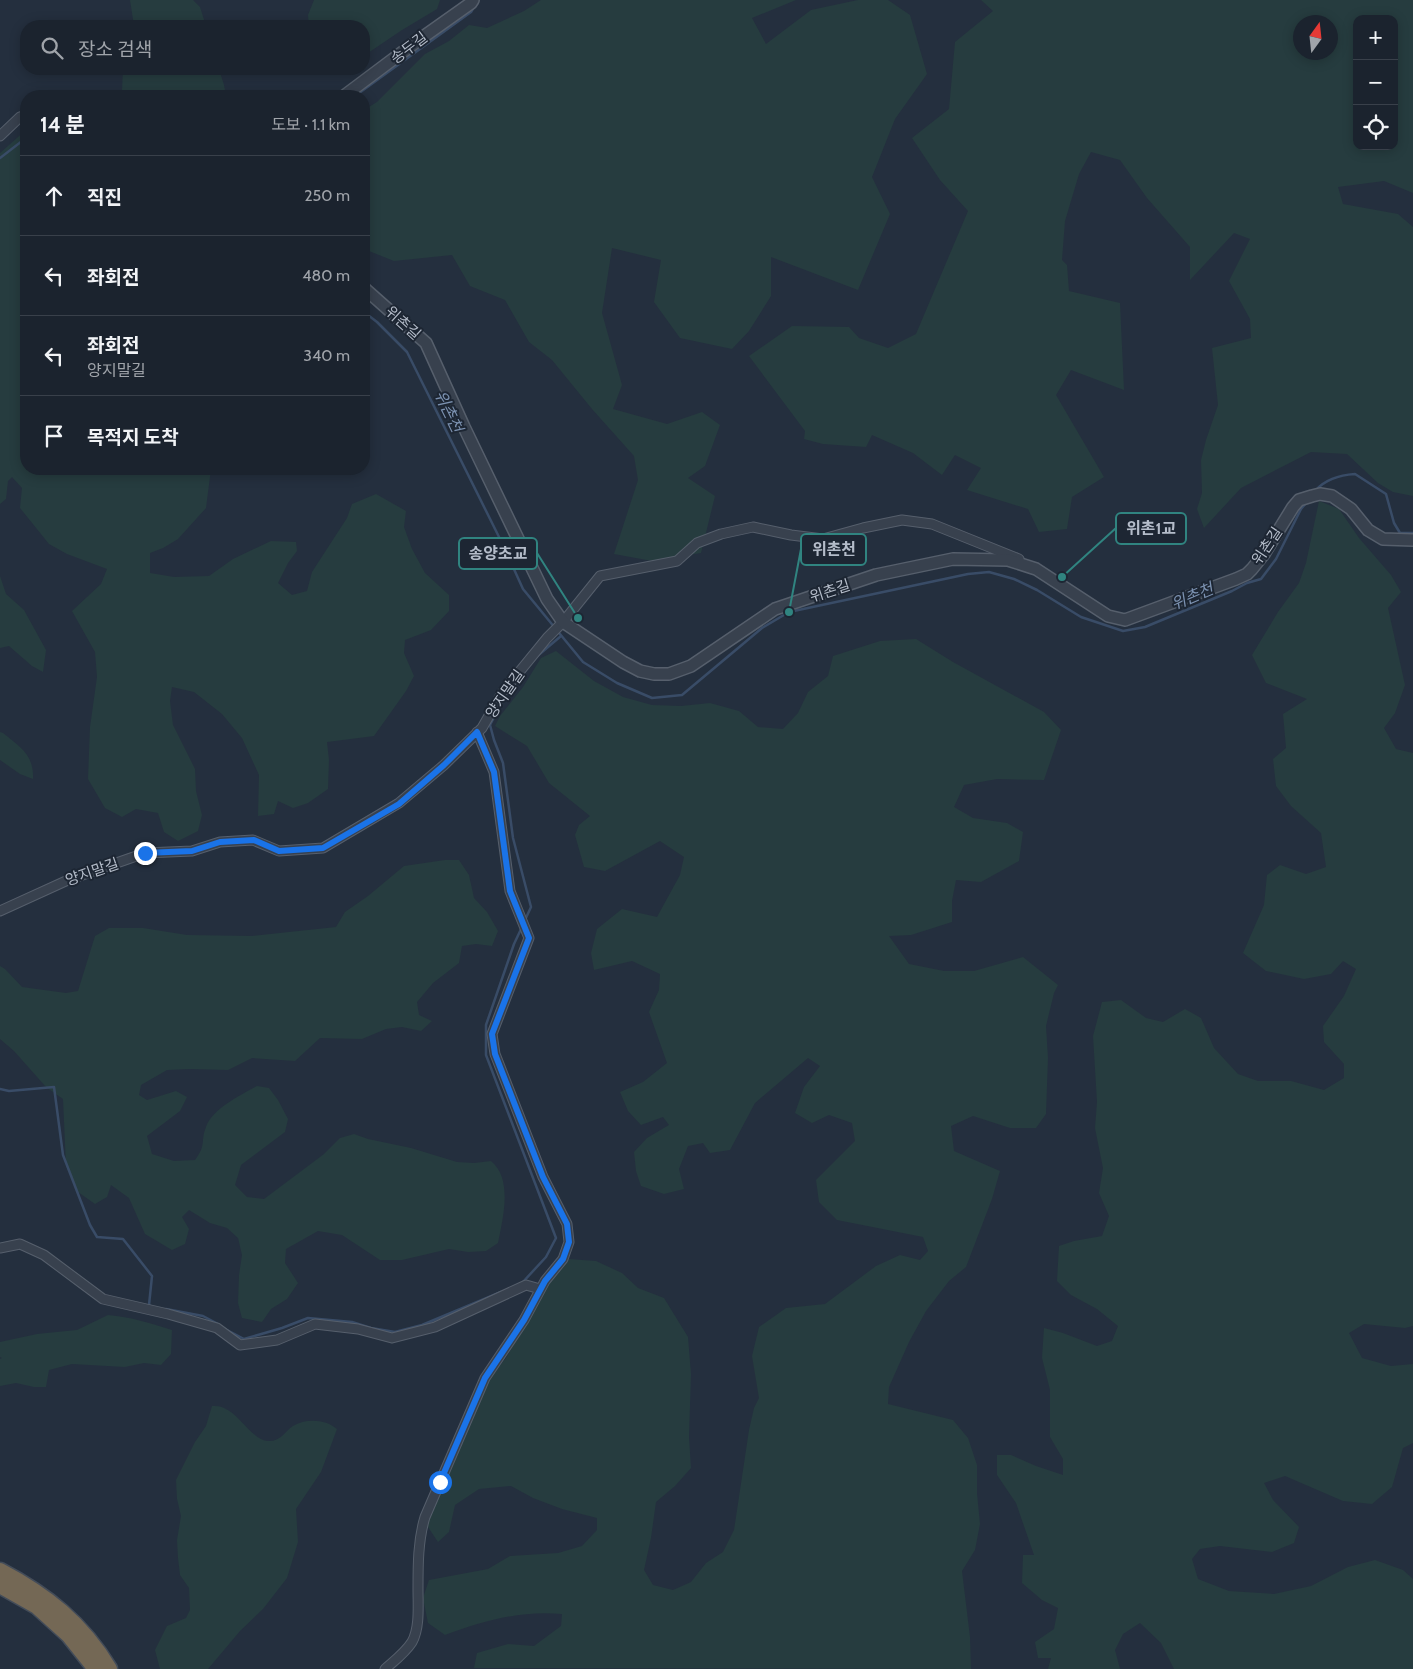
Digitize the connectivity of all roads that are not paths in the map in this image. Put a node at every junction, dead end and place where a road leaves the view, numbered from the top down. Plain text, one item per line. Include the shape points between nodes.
1 (473, 0) edge
2 (352, 90) edge
3 (20, 117) edge
4 (0, 136) edge
5 (370, 293) edge
6 (1413, 540) edge
7 (1027, 566) junction
8 (561, 623) junction
9 (477, 732) junction
10 (0, 911) edge
11 (0, 1248) edge
12 (540, 1289) junction
13 (0, 1571) edge
14 (0, 1585) edge
15 (96, 1669) edge
16 (108, 1669) edge
17 (385, 1669) edge

1 - 2 street, 송두길
3 - 4 street
5 - 8 street, 위촌길 via 426,344 547,600
6 - 7 street, 위촌길 via 1383,539 1368,530 1351,509 1332,496 1320,494 1299,500 1292,507 1264,554 1246,574 1125,620 1108,616
7 - 8 street, 위촌길 via 1008,560 952,559 876,575 775,609 691,666 669,674 640,671
7 - 8 street, 양지말길 via 1020,559 932,524 902,520 823,539 753,527 697,542 678,561 600,576
8 - 9 street, 양지말길 via 502,692
9 - 10 street, 양지말길 via 399,804 323,848 279,851 254,840 220,842 192,851 145,853 68,880
9 - 12 street via 494,772 510,891 529,938 492,1034 495,1054 543,1177 567,1224 569,1242 563,1259
11 - 12 street via 20,1244 44,1255 103,1299 217,1328 240,1345 277,1340 315,1324 358,1329 392,1338 435,1328 526,1285
12 - 17 street via 524,1320 485,1378 425,1517 420,1537 418,1611 413,1641
13 - 16 highway via 51,1602 83,1632
14 - 15 highway via 37,1606 70,1635

